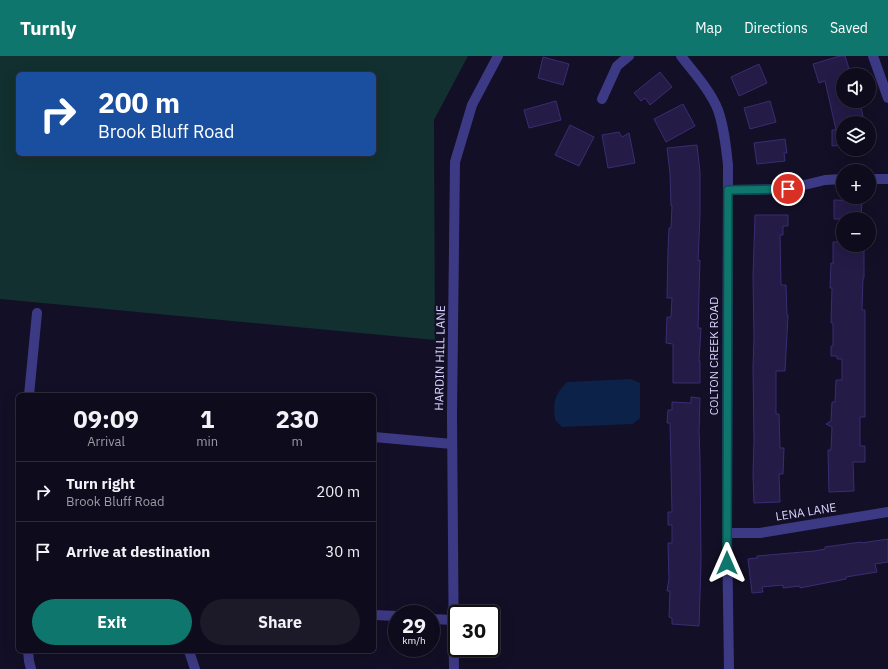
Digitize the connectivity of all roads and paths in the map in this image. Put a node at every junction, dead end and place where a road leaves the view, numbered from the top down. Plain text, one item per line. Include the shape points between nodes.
1 (498, 56) edge
2 (629, 56) edge
3 (681, 56) edge
4 (873, 56) edge
5 (888, 98) edge
6 (602, 99) dead end
7 (836, 179) edge
8 (876, 179) edge
9 (888, 179) edge
10 (728, 190) junction
11 (37, 313) dead end
12 (29, 393) edge
13 (376, 437) edge
14 (452, 444) junction
15 (888, 512) edge
16 (727, 533) junction
17 (454, 605) edge
18 (376, 615) edge
19 (388, 616) edge
20 (28, 653) edge
21 (190, 653) edge
22 (454, 657) edge
23 (31, 669) edge
24 (195, 669) edge
25 (454, 669) edge
26 (729, 669) edge

1 - 14 street, HARDIN HILL LANE via 472,105 455,162
2 - 6 street via 617,66
3 - 10 street, COLTON CREEK ROAD via 701,81 717,109 725,136
4 - 5 street
7 - 10 street via 788,189
8 - 9 street
10 - 16 street, COLTON CREEK ROAD
11 - 12 street
13 - 14 street
14 - 17 street, HARDIN HILL LANE
15 - 16 street, LENA LANE via 760,533
16 - 26 street, COLTON CREEK ROAD
18 - 19 street
20 - 23 street
21 - 24 street
22 - 25 street, HARDIN HILL LANE

